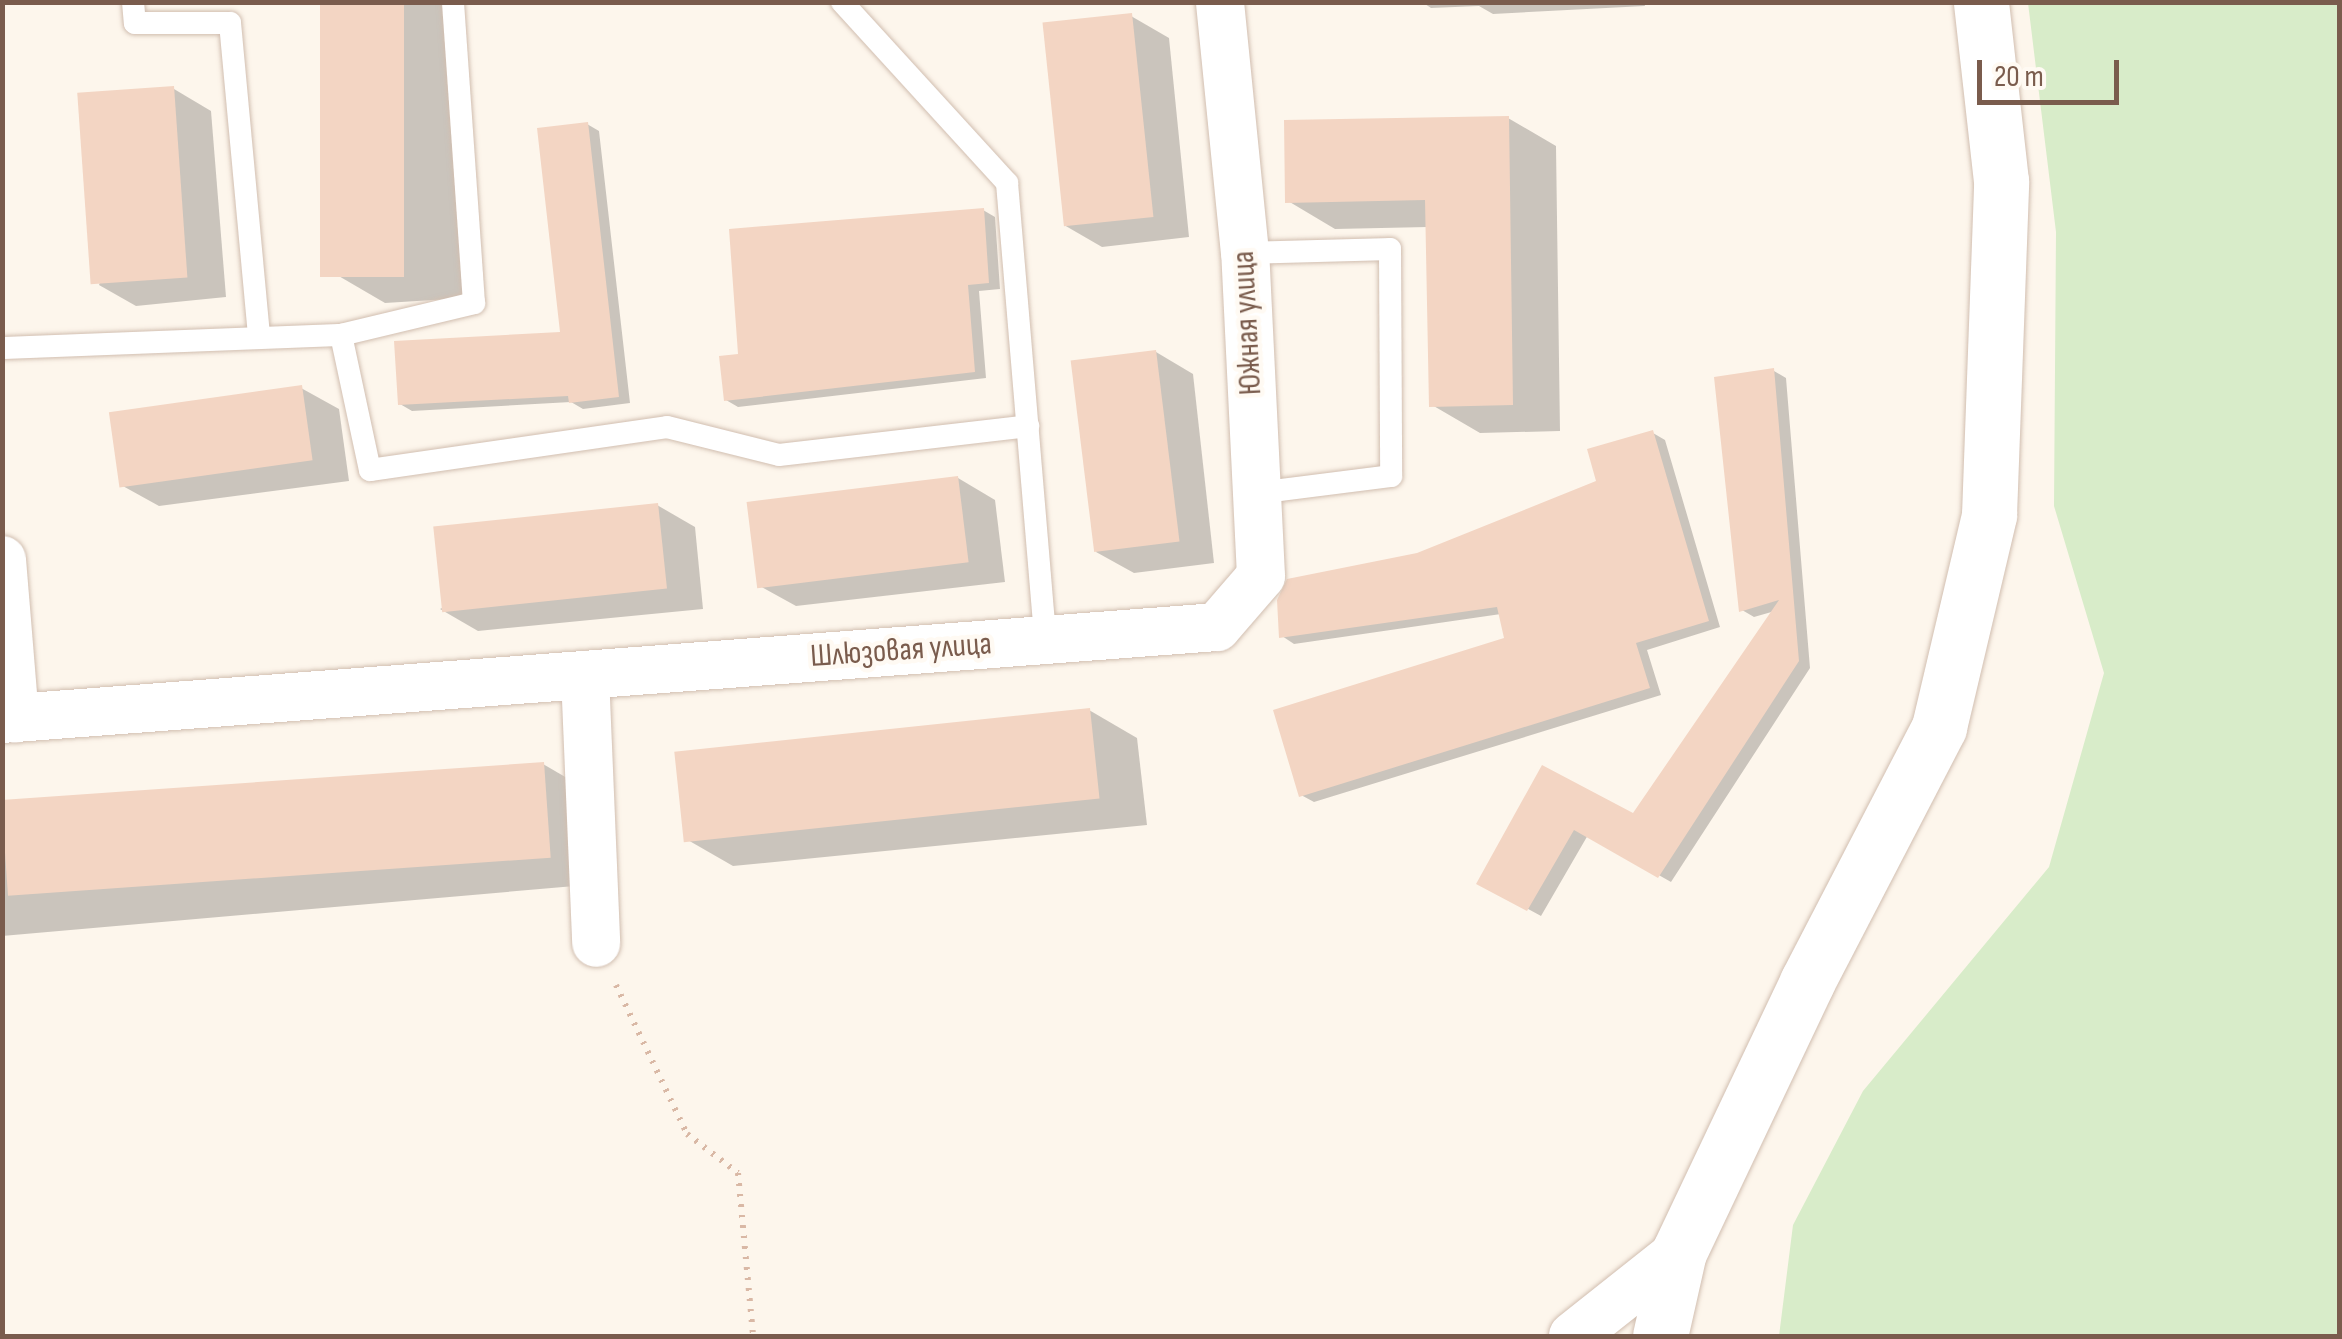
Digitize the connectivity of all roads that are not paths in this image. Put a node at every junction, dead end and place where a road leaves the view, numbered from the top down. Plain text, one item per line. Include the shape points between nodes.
1 (134, 2) edge
2 (453, 2) edge
3 (842, 2) edge
4 (1220, 2) edge
5 (1981, 2) edge
6 (1245, 253) junction
7 (341, 335) junction
8 (259, 338) junction
9 (2, 348) edge
10 (1028, 426) junction
11 (1257, 493) junction
12 (2, 560) edge
13 (1217, 627) joint
14 (1045, 640) junction
15 (584, 675) junction
16 (9, 718) edge
17 (596, 943) road end
18 (1679, 1252) junction
19 (1574, 1336) edge
20 (1660, 1336) edge

1 - 8 lane via 135,23 230,23
2 - 7 lane via 474,303
3 - 10 lane via 1007,183
4 - 6 street, Южная улица
5 - 18 street via 2001,181 1988,515 1939,726
6 - 11 street, Южная улица
6 - 11 lane via 1390,249 1391,476
7 - 8 lane
7 - 10 lane via 370,470 667,427 779,455
8 - 9 lane
10 - 14 lane
11 - 13 street, Южная улица via 1262,576
12 - 16 street
13 - 14 street, Шлюзовая улица
14 - 15 street, Шлюзовая улица
15 - 16 street, Шлюзовая улица
15 - 17 street
18 - 19 street
18 - 20 street

